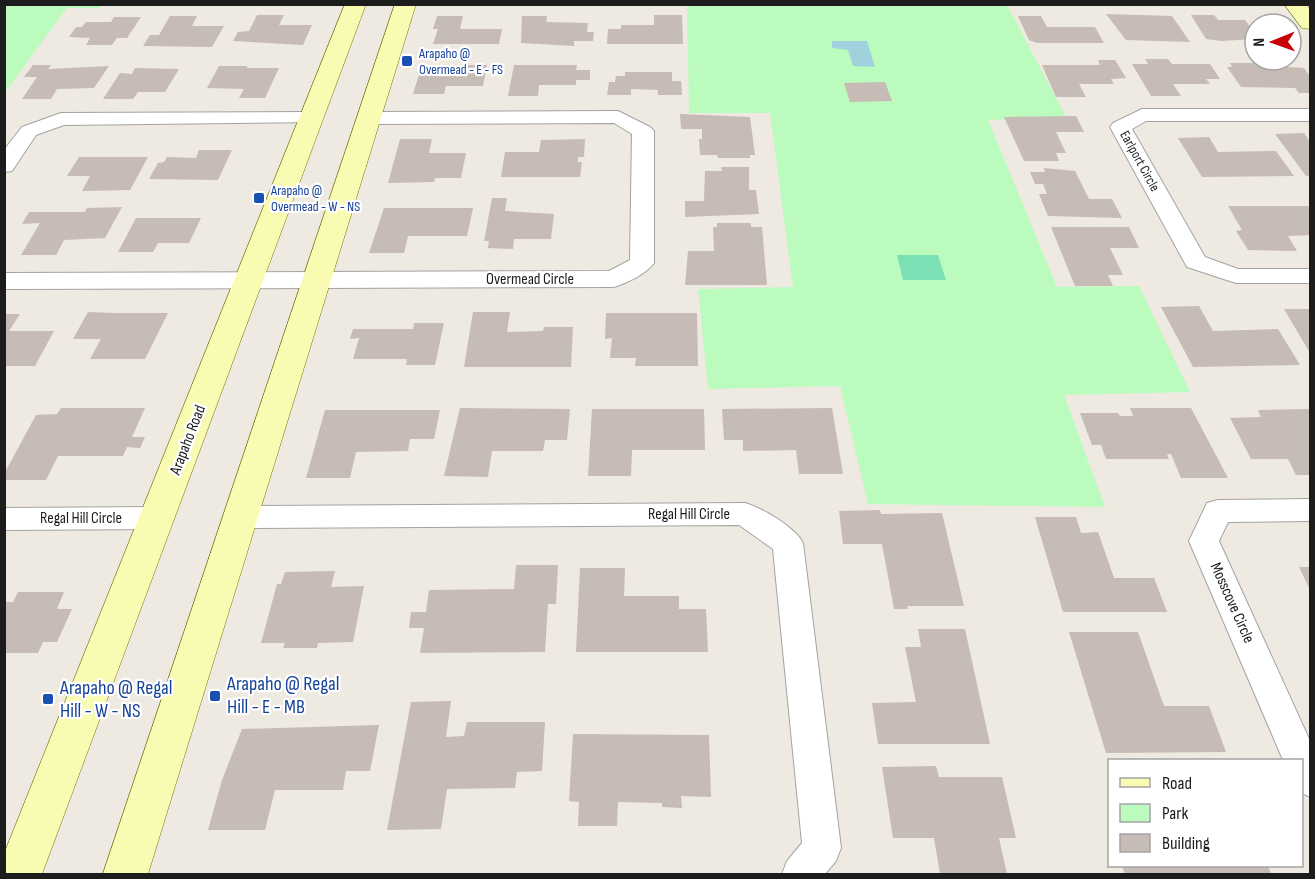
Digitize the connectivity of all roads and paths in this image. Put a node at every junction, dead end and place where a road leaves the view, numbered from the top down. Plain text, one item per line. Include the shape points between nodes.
1 (356, 4) edge
2 (406, 4) edge
3 (1294, 4) edge
4 (1311, 23) edge
5 (1311, 115) edge
6 (312, 118) junction
7 (370, 118) junction
8 (4, 166) edge
9 (1311, 276) edge
10 (250, 280) junction
11 (317, 280) junction
12 (4, 281) edge
13 (1311, 510) edge
14 (240, 517) junction
15 (158, 518) junction
16 (4, 519) edge
17 (1302, 759) edge
18 (1303, 762) edge
19 (1311, 780) edge
20 (19, 874) edge
21 (125, 874) edge
22 (801, 874) edge

1 - 6 main road, Arapaho Road
2 - 7 main road
3 - 4 main road
5 - 9 street, Earlport Circle via 1142,116 1120,127 1196,262 1236,276
6 - 8 street via 61,119 29,131
6 - 10 main road, Arapaho Road
7 - 11 main road
7 - 11 street, Overmead Circle via 618,117 643,131 642,263 614,279
10 - 11 street, Overmead Circle
10 - 12 street, Overmead Circle
10 - 15 main road, Arapaho Road
11 - 14 main road
13 - 17 street, Mosscove Circle via 1218,511 1204,541
14 - 21 main road
14 - 22 street, Regal Hill Circle via 745,514 788,543 822,848
15 - 16 street, Regal Hill Circle
15 - 20 main road, Arapaho Road
18 - 19 street, Mosscove Circle

